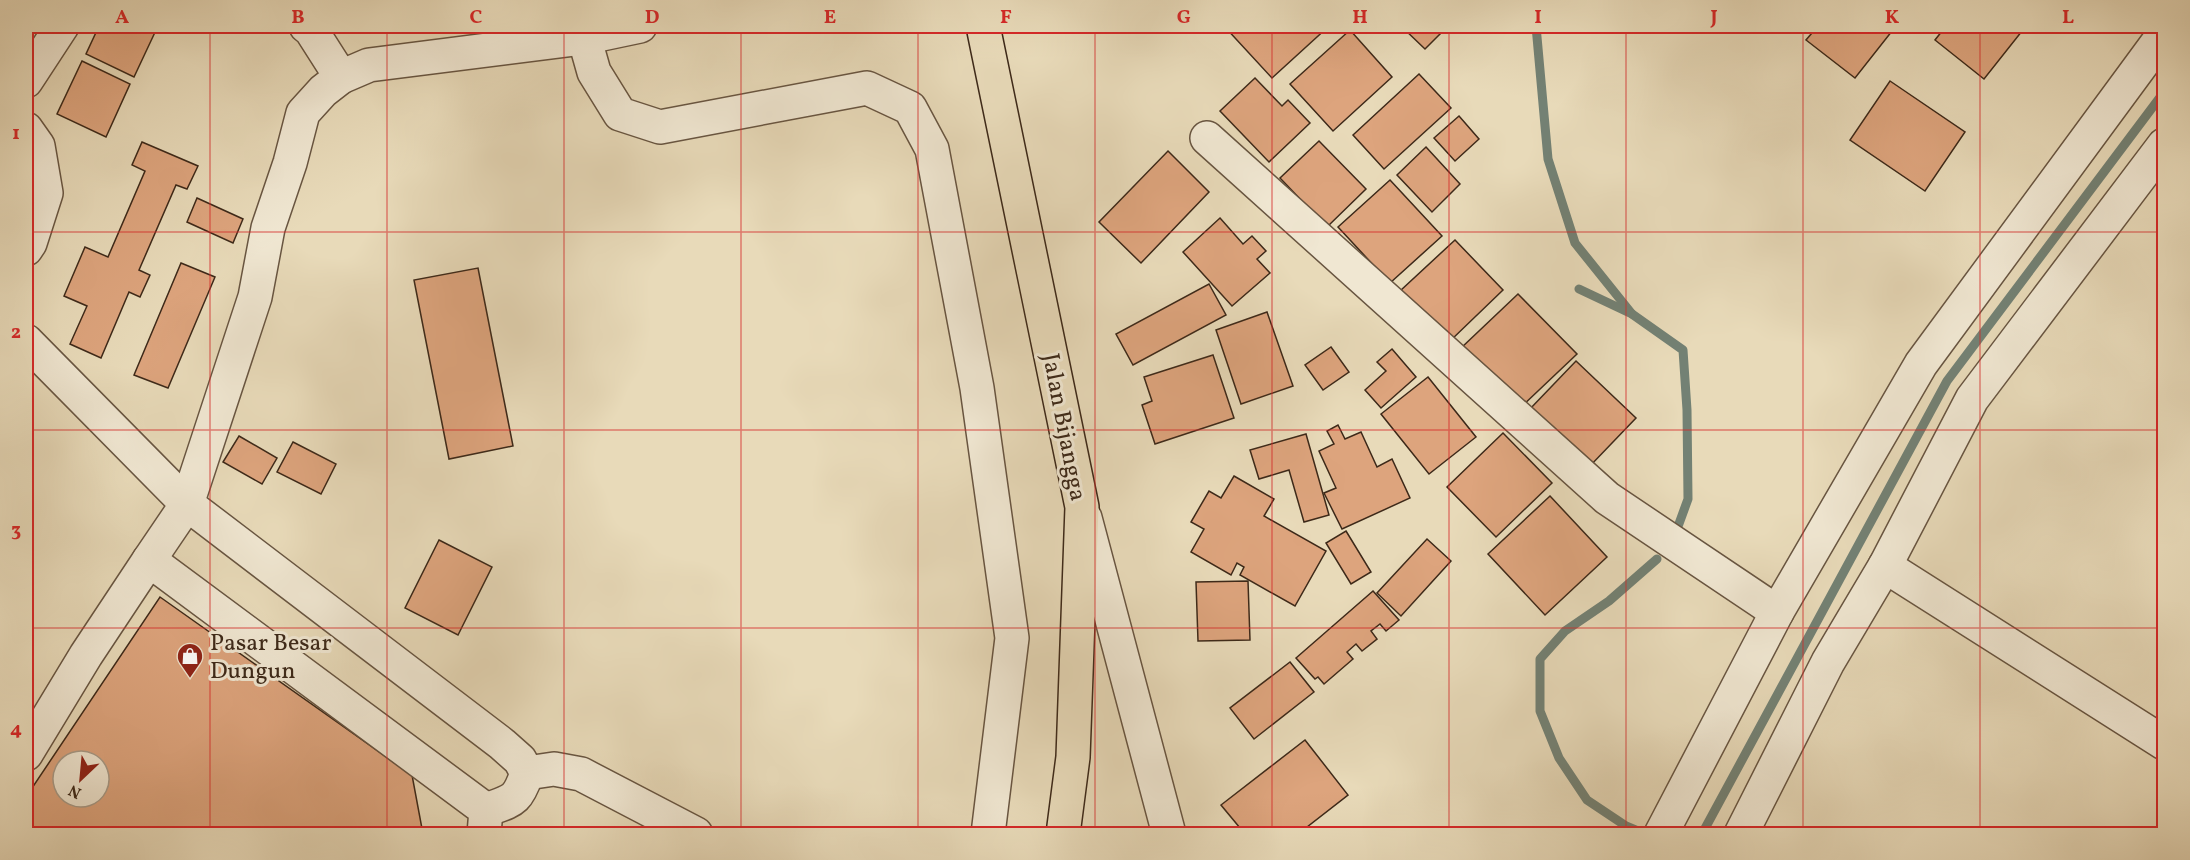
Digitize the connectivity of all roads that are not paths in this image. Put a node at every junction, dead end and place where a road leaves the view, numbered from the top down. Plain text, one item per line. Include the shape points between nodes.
1 (62, 26) edge
2 (306, 26) edge
3 (640, 26) edge
4 (983, 26) edge
5 (582, 32) edge
6 (2164, 34) edge
7 (341, 77) junction
8 (26, 81) edge
9 (26, 129) edge
10 (1207, 138) dead end
11 (2164, 145) edge
12 (26, 249) edge
13 (26, 341) edge
14 (187, 504) junction
15 (1082, 507) junction
16 (149, 560) junction
17 (1886, 566) junction
18 (1777, 612) junction
19 (2164, 743) edge
20 (26, 754) edge
21 (527, 773) junction
22 (485, 822) edge
23 (696, 834) edge
24 (988, 834) edge
25 (1063, 834) edge
26 (1169, 834) edge
27 (1661, 834) edge
28 (1741, 834) edge

1 - 8 street
2 - 7 street
3 - 5 street
4 - 15 main road, Jalan Bijangga
5 - 7 street via 369,65
5 - 24 street via 594,72 620,114 660,127 867,88 910,108 932,149 977,388 1012,638
6 - 18 street via 1921,364
7 - 14 street via 303,113 268,228 255,297
9 - 12 street via 38,146 46,193
10 - 18 street via 1607,498
11 - 17 street via 1972,399
13 - 14 street
14 - 16 street
14 - 21 street via 502,744 520,760
15 - 25 main road, Jalan Bijangga via 1073,757
15 - 26 street
16 - 20 street
16 - 22 street
17 - 19 street
17 - 28 street via 1828,662
18 - 27 street
21 - 22 street via 520,792
21 - 23 street via 554,769 581,774

